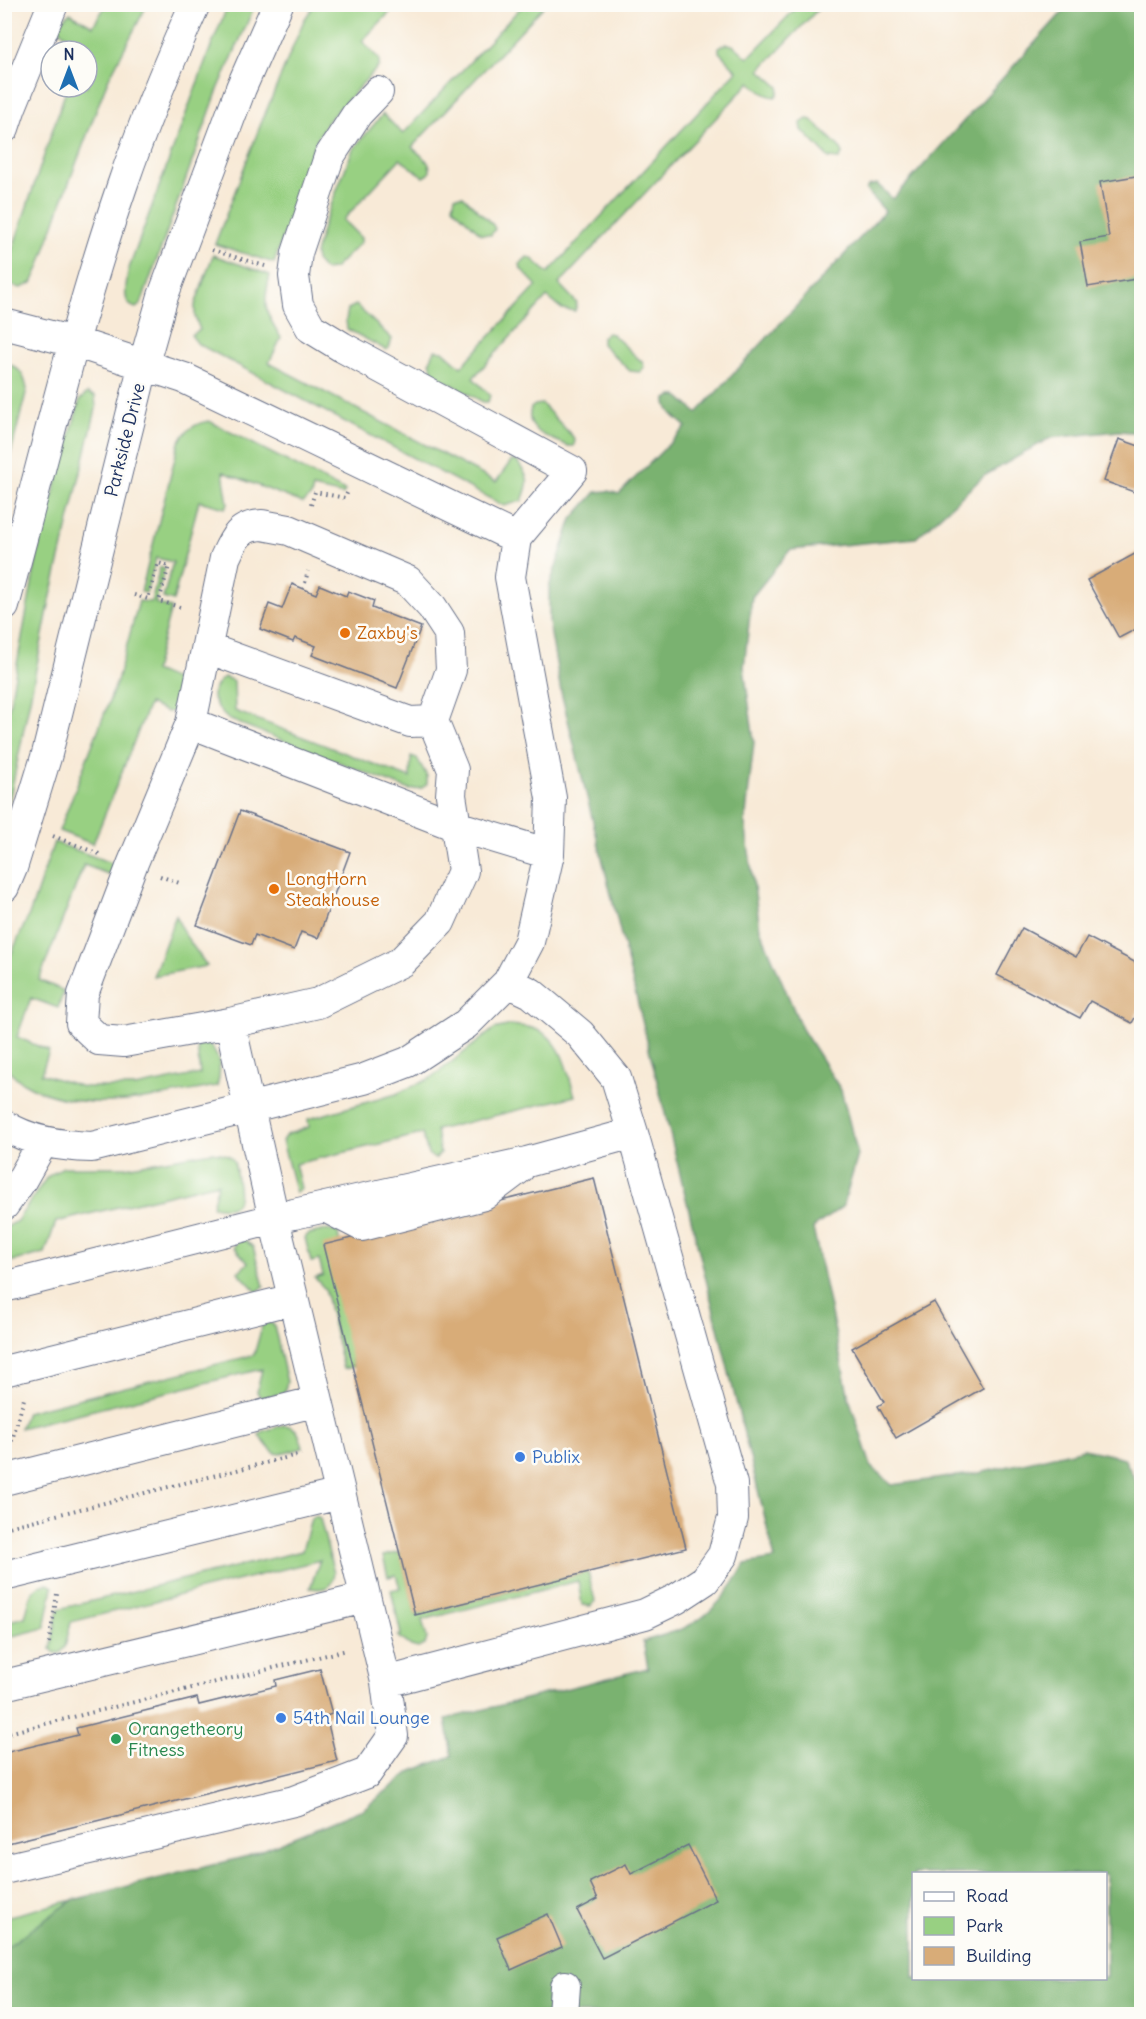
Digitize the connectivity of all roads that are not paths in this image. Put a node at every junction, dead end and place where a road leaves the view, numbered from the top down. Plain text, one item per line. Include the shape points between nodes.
1 (53, 4) edge
2 (195, 4) edge
3 (278, 4) edge
4 (378, 92) dead end
5 (4, 128) edge
6 (4, 324) edge
7 (74, 342) junction
8 (144, 363) junction
9 (516, 538) junction
10 (4, 606) edge
11 (207, 648) junction
12 (433, 721) junction
13 (191, 723) junction
14 (456, 826) junction
15 (549, 854) junction
16 (4, 887) edge
17 (508, 982) junction
18 (230, 1023) junction
19 (248, 1108) junction
20 (4, 1125) edge
21 (633, 1133) junction
22 (43, 1142) junction
23 (4, 1205) edge
24 (274, 1219) junction
25 (4, 1287) edge
26 (293, 1299) junction
27 (4, 1371) edge
28 (318, 1401) junction
29 (6, 1469) edge
30 (340, 1494) junction
31 (4, 1576) edge
32 (365, 1598) junction
33 (386, 1682) junction
34 (4, 1685) edge
35 (4, 1869) edge

1 - 5 street
2 - 7 street via 122,185
3 - 8 street, Parkside Drive via 241,88 166,286
4 - 9 street via 357,114 329,156 297,253 294,276 298,305 311,328 342,347 572,471
6 - 7 street
7 - 8 street
7 - 10 street
8 - 9 street via 184,378
8 - 16 street, Parkside Drive via 47,754
9 - 15 street via 510,577 551,798
11 - 12 street via 410,722
11 - 12 street via 225,558 234,538 249,526 289,530 408,581 432,607 449,633 451,670
11 - 13 street
12 - 14 street via 453,770 451,795
13 - 14 street
13 - 18 street via 83,994 81,1023 99,1040 124,1042
14 - 15 street
14 - 18 street via 463,871 440,922 401,962 318,1003
15 - 17 street via 529,942
17 - 19 street via 466,1024 408,1062 364,1079
17 - 21 street via 531,993 580,1034 616,1078
18 - 19 street
19 - 22 street via 92,1147
19 - 24 street
20 - 22 street
21 - 24 street via 527,1162
21 - 33 street via 732,1484 733,1518 723,1555 705,1580 645,1614
22 - 23 street
24 - 25 street
24 - 26 street
26 - 27 street
26 - 28 street
28 - 29 street
28 - 30 street
30 - 31 street
30 - 32 street
32 - 33 street
32 - 34 street
33 - 35 street via 393,1736 367,1773 294,1801

